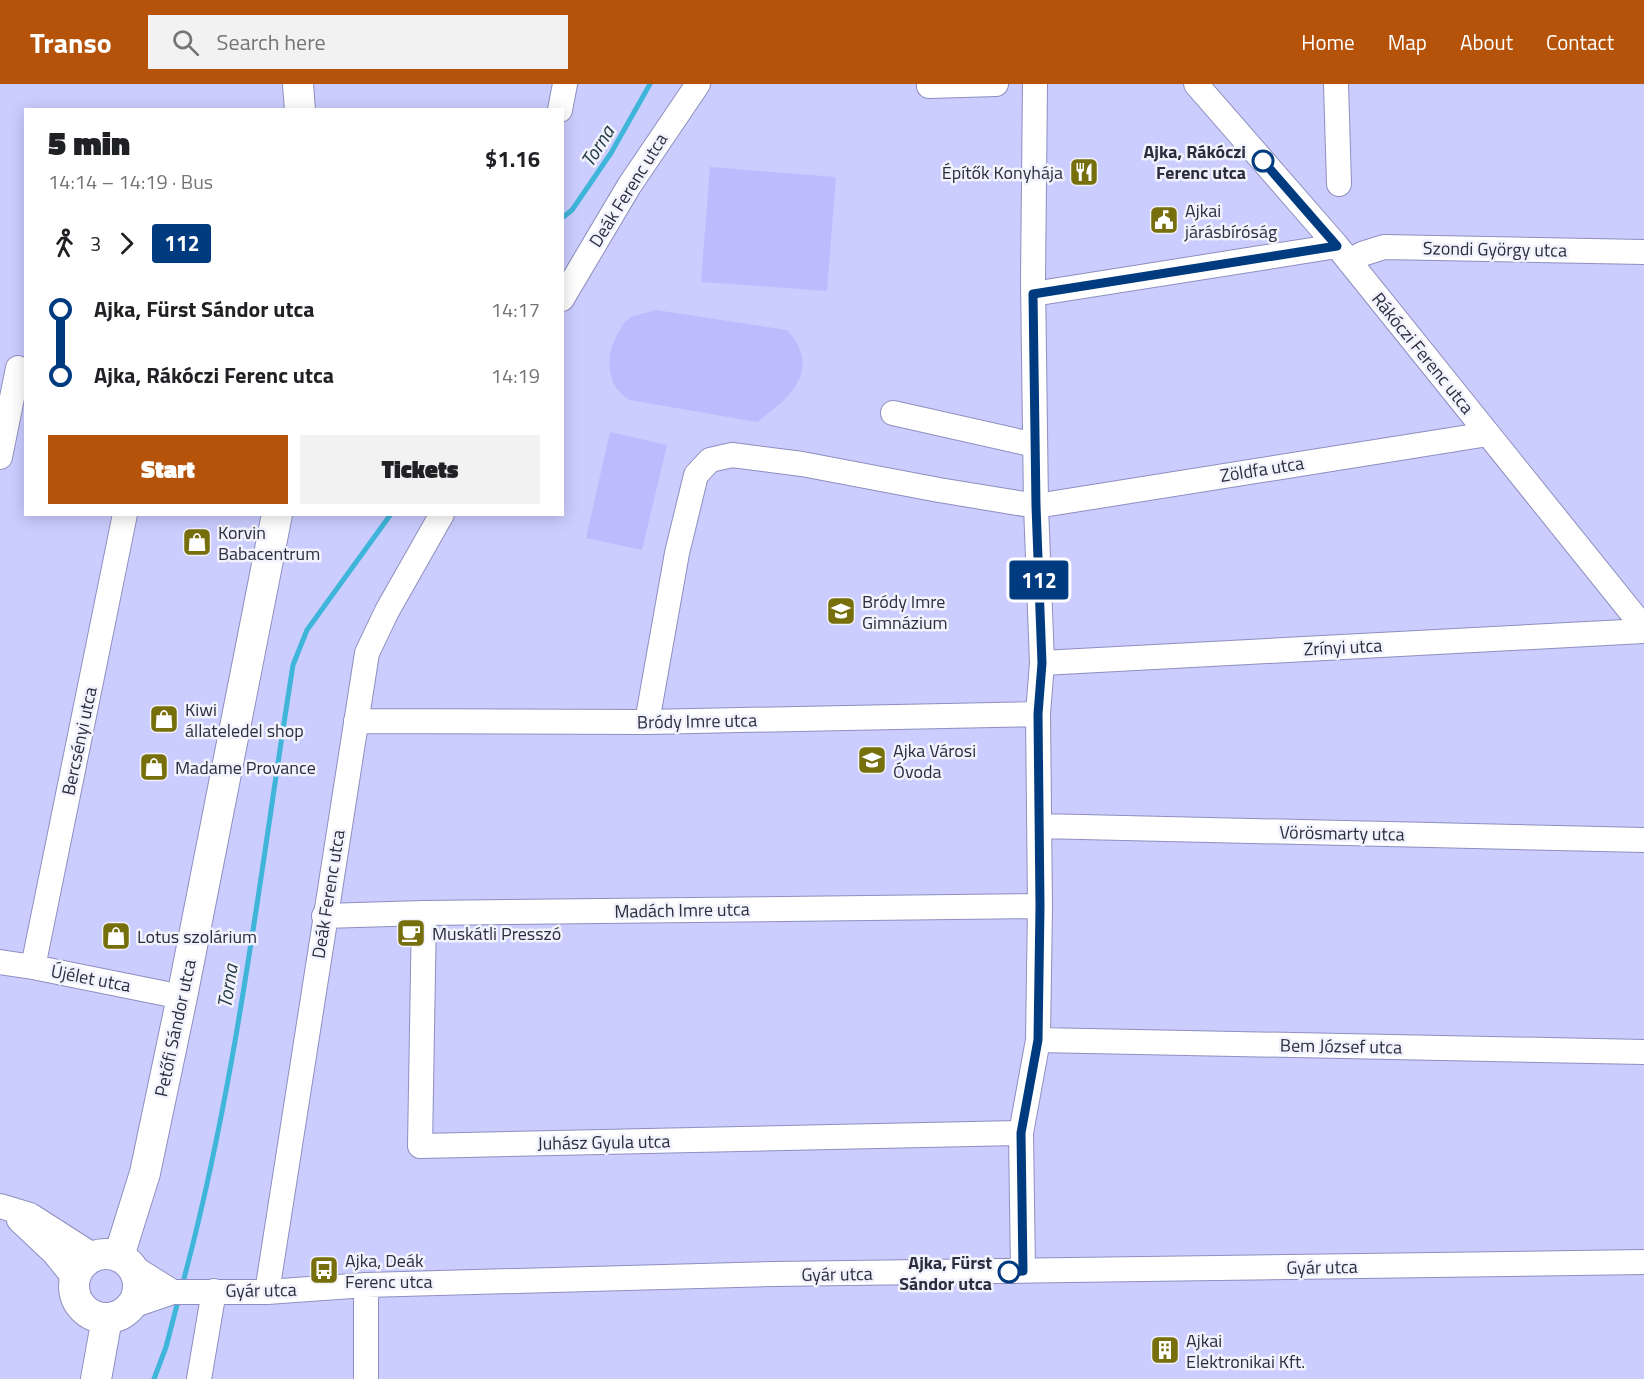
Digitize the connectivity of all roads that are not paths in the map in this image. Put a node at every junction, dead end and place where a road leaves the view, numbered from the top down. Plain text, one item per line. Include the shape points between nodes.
1 (298, 84) edge
2 (565, 84) edge
3 (698, 84) edge
4 (996, 84) edge
5 (1035, 84) edge
6 (1196, 84) edge
7 (1336, 84) edge
8 (929, 86) dead end
9 (300, 108) edge
10 (560, 108) edge
11 (1339, 184) dead end
12 (1644, 252) edge
13 (1343, 254) junction
14 (1033, 294) junction
15 (564, 296) edge
16 (14, 368) edge
17 (893, 413) dead end
18 (1488, 434) junction
19 (1035, 445) junction
20 (0, 457) edge
21 (1036, 506) junction
22 (125, 516) edge
23 (277, 516) edge
24 (441, 516) edge
25 (1644, 630) edge
26 (1042, 663) junction
27 (1038, 714) junction
28 (356, 721) junction
29 (647, 722) junction
30 (1039, 826) junction
31 (1644, 840) edge
32 (1040, 906) junction
33 (424, 913) junction
34 (324, 916) junction
35 (0, 962) edge
36 (33, 967) junction
37 (182, 998) junction
38 (1038, 1040) junction
39 (1644, 1052) edge
40 (1021, 1133) junction
41 (5, 1208) edge
42 (116, 1259) junction
43 (1644, 1262) edge
44 (1023, 1271) junction
45 (75, 1279) junction
46 (366, 1285) junction
47 (194, 1292) junction
48 (267, 1292) junction
49 (120, 1312) junction
50 (96, 1379) edge
51 (199, 1379) edge
52 (366, 1379) edge

1 - 9 main road
2 - 10 street
3 - 15 street, Deák Ferenc utca via 628,186
4 - 8 street
5 - 14 street
6 - 13 street, Rákóczi Ferenc utca
7 - 11 street
12 - 13 street, Szondi György utca via 1384,247 1362,254
13 - 14 street, Szondi György utca
13 - 18 street, Rákóczi Ferenc utca
14 - 19 street
16 - 20 street
17 - 19 street
18 - 21 street, Zöldfa utca
18 - 25 street, Rákóczi Ferenc utca
19 - 21 street
21 - 26 street
21 - 29 street, Zöldfa utca via 802,464 732,455 710,460 696,475 677,554
22 - 36 street, Bercsényi utca
23 - 37 main road, Petőfi Sándor utca
24 - 28 street, Deák Ferenc utca via 367,653
25 - 26 street, Zrínyi utca
26 - 27 street
27 - 29 street, Bródy Imre utca
27 - 30 street
28 - 29 street, Bródy Imre utca
28 - 34 street, Deák Ferenc utca
30 - 31 street, Vörösmarty utca
30 - 32 street
32 - 33 street, Madách Imre utca
32 - 38 street
33 - 34 street, Madách Imre utca
33 - 40 street, Juhász Gyula utca via 420,1146
34 - 48 street, Deák Ferenc utca
35 - 36 street, Újélet utca
36 - 37 street, Újélet utca
37 - 42 main road, Petőfi Sándor utca via 145,1173
38 - 39 street, Bem József utca
38 - 40 street
40 - 44 street
41 - 42 street via 30,1215
41 - 45 street via 54,1253
42 - 45 main road, Petőfi Sándor utca via 81,1265
42 - 47 street
42 - 49 main road, Petőfi Sándor utca via 138,1280 138,1293
43 - 44 street, Gyár utca
44 - 46 street, Gyár utca
45 - 49 main road via 74,1291 82,1306 96,1317
46 - 48 street, Gyár utca
46 - 52 street
47 - 48 street, Gyár utca
47 - 49 street, Gyár utca
47 - 51 street
49 - 50 main road, Petőfi Sándor utca

